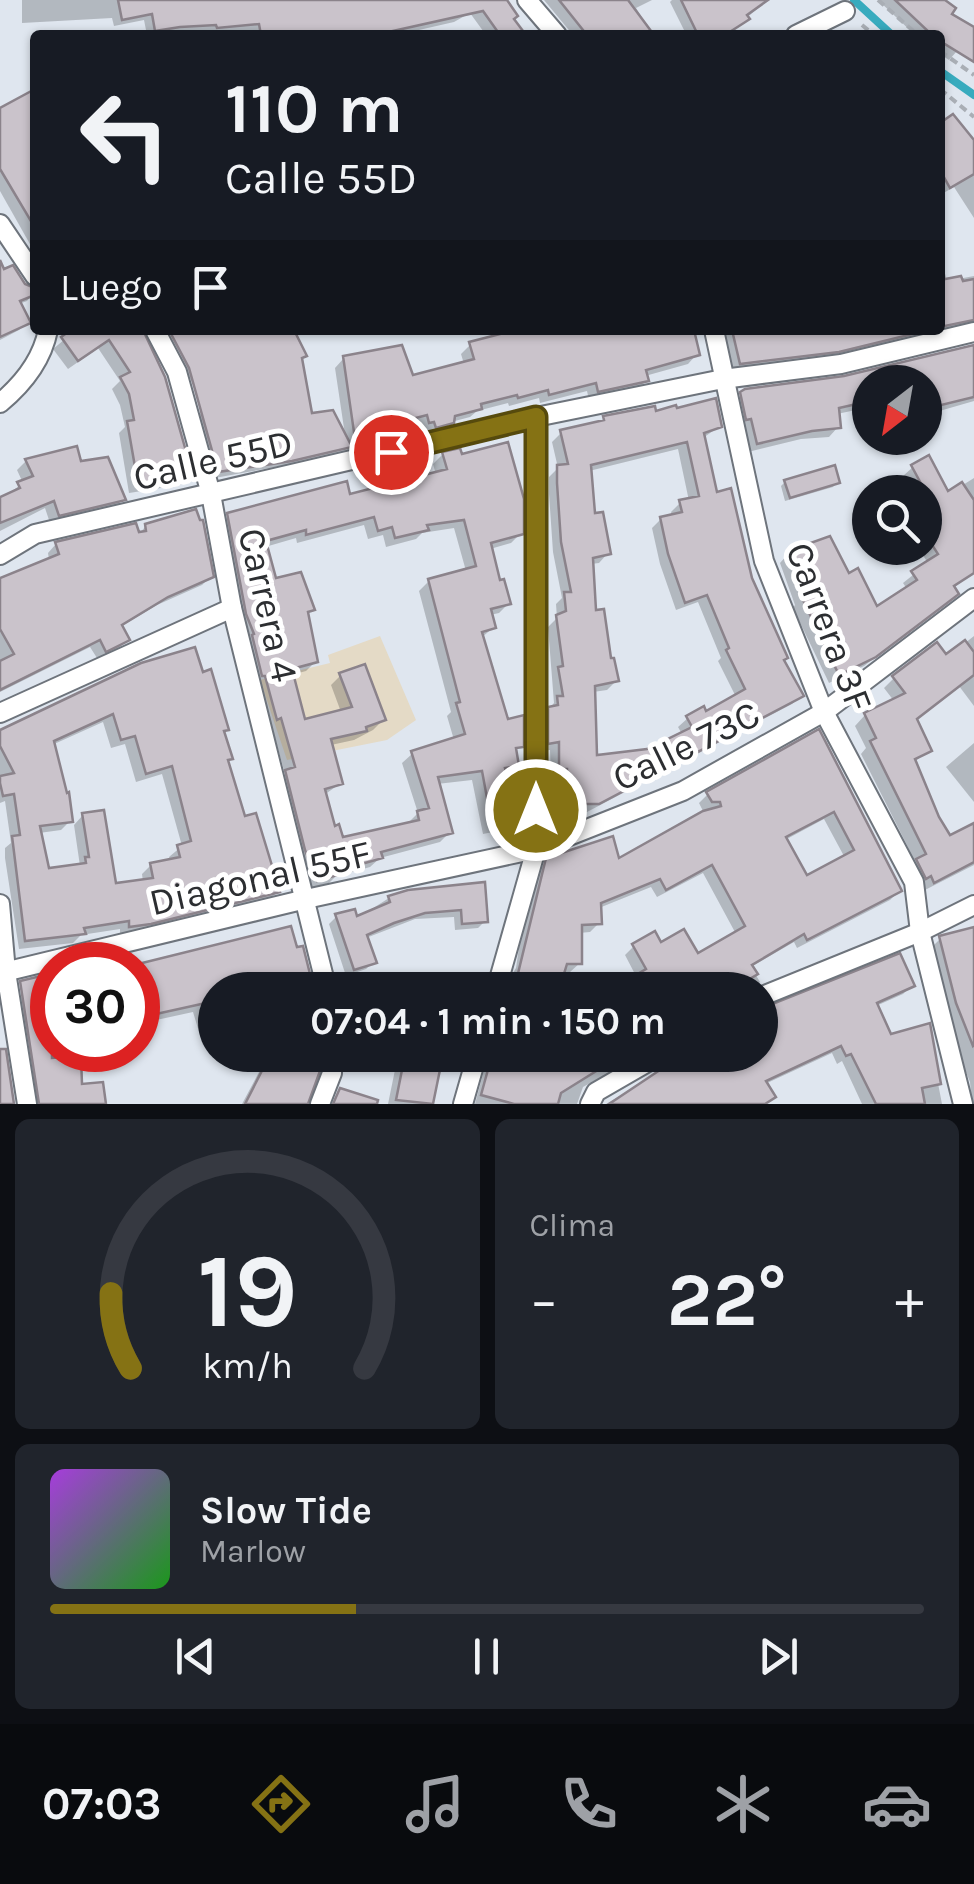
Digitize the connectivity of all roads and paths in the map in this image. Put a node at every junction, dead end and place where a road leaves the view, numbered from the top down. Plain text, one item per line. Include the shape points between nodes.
1 (527, 0) edge
2 (878, 0) edge
3 (844, 11) dead end
4 (552, 30) edge
5 (806, 30) edge
6 (912, 30) edge
7 (945, 55) edge
8 (974, 75) edge
9 (945, 93) edge
10 (974, 118) edge
11 (0, 224) edge
12 (30, 269) edge
13 (974, 332) edge
14 (47, 335) edge
15 (158, 335) edge
16 (715, 335) edge
17 (723, 379) junction
18 (0, 403) edge
19 (536, 417) junction
20 (210, 494) junction
21 (0, 555) edge
22 (974, 598) edge
23 (232, 608) junction
24 (824, 712) junction
25 (0, 713) edge
26 (536, 849) junction
27 (306, 899) junction
28 (0, 904) edge
29 (974, 906) edge
30 (920, 932) junction
31 (3, 972) edge
32 (323, 972) edge
33 (501, 972) edge
34 (778, 990) edge
35 (332, 1072) edge
36 (472, 1072) edge
37 (631, 1072) edge
38 (27, 1104) edge
39 (320, 1104) edge
40 (463, 1104) edge
41 (590, 1104) edge
42 (963, 1104) edge

1 - 4 street
2 - 6 path
3 - 5 street
7 - 8 path
9 - 10 path
11 - 12 street
13 - 17 street, Calle 55D via 841,364
14 - 18 street via 18,388
15 - 20 street, Carrera 4 via 177,372
16 - 17 street, Carrera 3F
17 - 19 street, Calle 55D
17 - 24 street, Carrera 3F via 764,561
19 - 20 street, Calle 55D
19 - 26 street
20 - 21 street, Calle 55D via 35,534
20 - 23 street, Carrera 4
22 - 24 street, Calle 73C
23 - 25 street
23 - 27 street, Carrera 4
24 - 26 street, Calle 73C via 683,791
24 - 30 street, Carrera 3F via 914,882
26 - 27 street, Diagonal 55F
26 - 33 street
27 - 31 street, Diagonal 55F
27 - 32 street, Carrera 4
28 - 31 street
29 - 30 street
30 - 34 street
30 - 42 street, Carrera 3F
31 - 38 street
35 - 39 street
36 - 40 street
37 - 41 street via 596,1092

